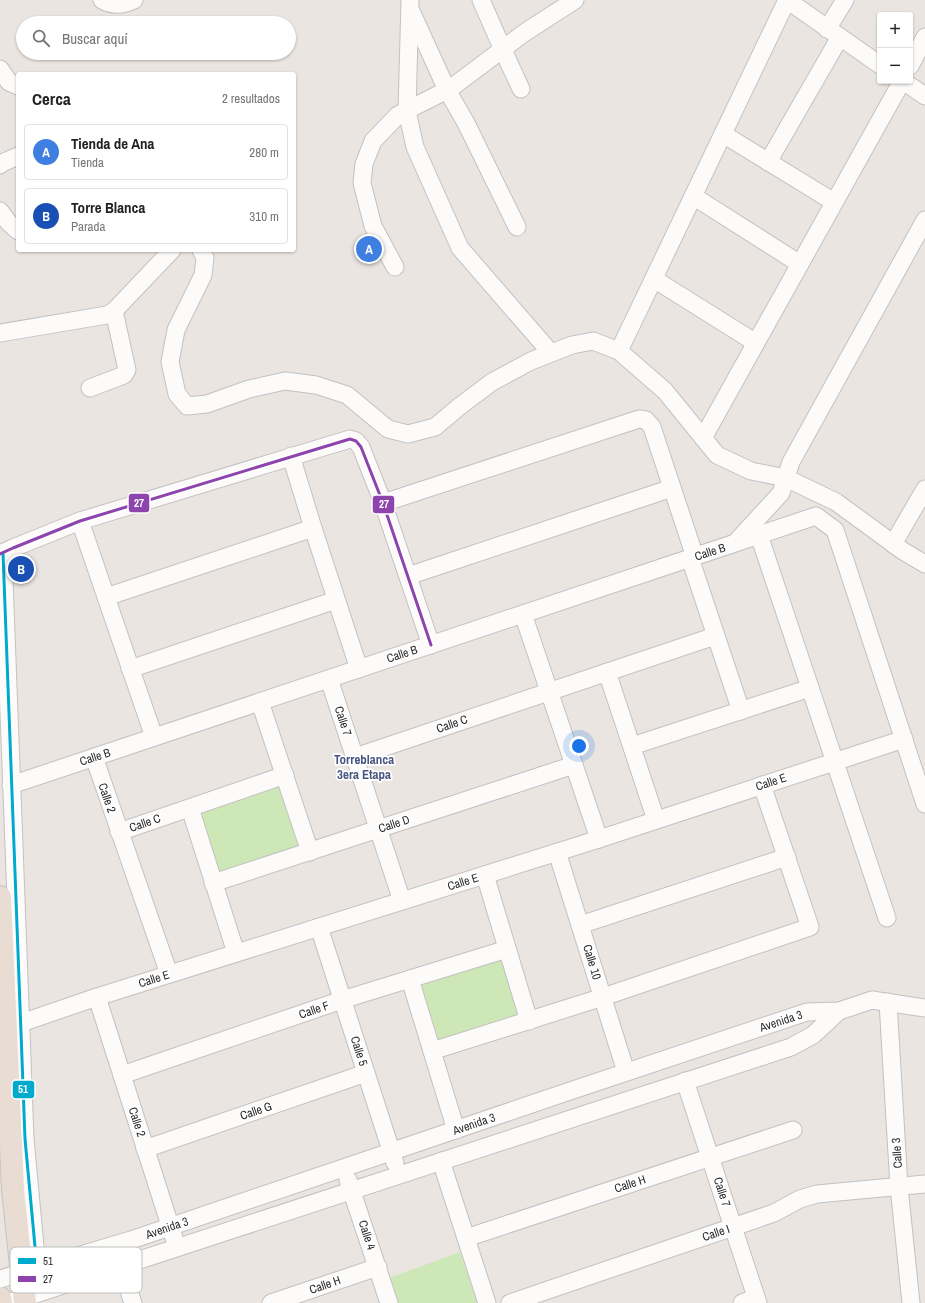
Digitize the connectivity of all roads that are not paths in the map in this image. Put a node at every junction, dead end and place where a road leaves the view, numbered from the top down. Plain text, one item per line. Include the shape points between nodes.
1 (102, 0) edge
2 (134, 0) edge
3 (481, 0) edge
4 (576, 0) edge
5 (787, 0) edge
6 (845, 0) edge
7 (410, 4) edge
8 (834, 33) junction
9 (925, 37) edge
10 (502, 50) junction
11 (913, 60) edge
12 (877, 63) edge
13 (0, 69) edge
14 (900, 84) edge
15 (907, 84) edge
16 (16, 85) edge
17 (522, 89) dead end
18 (447, 90) junction
19 (925, 96) edge
20 (406, 111) junction
21 (723, 134) junction
22 (16, 157) edge
23 (768, 162) junction
24 (0, 165) edge
25 (693, 196) junction
26 (834, 202) junction
27 (0, 211) edge
28 (925, 220) edge
29 (517, 227) dead end
30 (16, 229) edge
31 (170, 252) edge
32 (202, 252) edge
33 (800, 264) junction
34 (395, 267) dead end
35 (654, 280) junction
36 (114, 311) junction
37 (0, 333) edge
38 (756, 343) junction
39 (619, 352) junction
40 (551, 353) junction
41 (90, 388) dead end
42 (703, 438) junction
43 (291, 456) junction
44 (786, 478) junction
45 (672, 488) junction
46 (925, 489) edge
47 (383, 503) junction
48 (80, 521) junction
49 (312, 528) junction
50 (759, 535) junction
51 (736, 543) junction
52 (893, 544) junction
53 (2, 554) edge
54 (692, 557) junction
55 (925, 564) edge
56 (408, 576) junction
57 (106, 597) junction
58 (336, 600) junction
59 (523, 614) junction
60 (715, 636) junction
61 (431, 645) junction
62 (130, 668) junction
63 (359, 669) junction
64 (607, 672) junction
65 (329, 679) junction
66 (810, 688) junction
67 (549, 691) junction
68 (260, 702) junction
69 (741, 711) junction
70 (154, 737) junction
71 (904, 739) junction
72 (632, 746) junction
73 (94, 757) junction
74 (355, 757) junction
75 (835, 761) junction
76 (574, 765) junction
77 (285, 775) junction
78 (12, 784) junction
79 (762, 785) junction
80 (925, 804) edge
81 (190, 808) junction
82 (656, 820) junction
83 (379, 829) junction
84 (119, 832) junction
85 (599, 839) junction
86 (310, 852) junction
87 (557, 852) junction
88 (787, 857) junction
89 (485, 875) junction
90 (214, 883) junction
91 (0, 897) edge
92 (402, 901) junction
93 (887, 918) dead end
94 (580, 925) junction
95 (319, 927) junction
96 (507, 949) junction
97 (236, 953) junction
98 (169, 974) junction
99 (410, 979) junction
100 (97, 997) junction
101 (603, 997) junction
102 (342, 1000) junction
103 (888, 1002) junction
104 (925, 1008) edge
105 (839, 1011) junction
106 (529, 1021) junction
107 (21, 1022) junction
108 (432, 1051) junction
109 (626, 1072) junction
110 (366, 1073) junction
111 (122, 1075) junction
112 (685, 1082) junction
113 (456, 1130) junction
114 (793, 1130) dead end
115 (146, 1149) junction
116 (391, 1152) junction
117 (710, 1158) junction
118 (441, 1161) junction
119 (344, 1168) junction
120 (399, 1175) junction
121 (925, 1184) edge
122 (899, 1187) junction
123 (352, 1190) junction
124 (170, 1227) junction
125 (733, 1227) junction
126 (466, 1238) junction
127 (25, 1247) edge
128 (29, 1247) edge
129 (107, 1247) edge
130 (177, 1248) junction
131 (142, 1259) edge
132 (378, 1267) junction
133 (10, 1276) edge
134 (0, 1279) edge
135 (42, 1293) edge
136 (129, 1293) edge
137 (0, 1298) edge
138 (19, 1301) edge
139 (752, 1301) edge
140 (1, 1303) edge
141 (132, 1303) edge
142 (272, 1303) edge
143 (390, 1303) edge
144 (488, 1303) edge
145 (510, 1303) edge
146 (911, 1303) edge

1 - 2 street via 116,5
3 - 10 street
4 - 10 street
5 - 8 street
5 - 21 street
6 - 8 street
7 - 18 street
7 - 20 street
8 - 12 street
8 - 23 street
9 - 11 street
10 - 17 street
10 - 18 street
13 - 16 street via 9,82
14 - 26 street
15 - 19 street
18 - 20 street
18 - 29 street
20 - 34 street via 398,115 373,140 364,164 362,183 373,226
20 - 40 street via 414,147 460,248
21 - 23 street
21 - 25 street
22 - 24 street
23 - 26 street
25 - 33 street
25 - 35 street
26 - 33 street
27 - 30 street
28 - 44 street via 791,462
31 - 36 street
32 - 40 street via 205,258 203,275 176,330 170,362 177,394 187,406 207,404 249,389 285,382 316,385 347,395 388,428 408,434 436,427 492,382
33 - 38 street
35 - 38 street
35 - 39 street
36 - 37 street via 107,315
36 - 41 street via 126,370 124,374
38 - 42 street
39 - 40 street via 593,341 572,344
39 - 42 street via 665,391
42 - 44 street via 717,456 751,471
43 - 47 street via 350,439 356,442 361,447
43 - 48 street
43 - 49 street
44 - 51 street via 781,492
44 - 52 street via 836,502
45 - 47 street via 652,427 646,420 639,419
45 - 54 street
45 - 56 street
46 - 52 street
47 - 56 street
48 - 53 street
48 - 57 street
49 - 57 street
49 - 58 street
50 - 51 street, Calle B
50 - 66 street
50 - 71 street, Calle B via 816,516 835,530
51 - 54 street, Calle B
52 - 55 street
53 - 78 street
54 - 59 street, Calle B
54 - 60 street
56 - 61 street
57 - 62 street
58 - 62 street
58 - 63 street
59 - 61 street, Calle B
59 - 67 street
60 - 64 street, Calle C
60 - 69 street
61 - 63 street, Calle B
62 - 70 street
63 - 65 street, Calle B
64 - 67 street, Calle C
64 - 72 street
65 - 68 street, Calle B
65 - 74 street, Calle 7
66 - 69 street
66 - 75 street
67 - 74 street, Calle C
67 - 76 street
68 - 70 street, Calle B
68 - 77 street
69 - 72 street
70 - 73 street, Calle B
71 - 75 street, Calle E
71 - 80 street
72 - 82 street
73 - 78 street, Calle B
73 - 84 street, Calle 2
74 - 83 street, Calle 7
75 - 79 street, Calle E
75 - 93 street
76 - 83 street, Calle D
76 - 85 street
77 - 81 street, Calle C
77 - 86 street
78 - 107 street
79 - 82 street, Calle E
79 - 88 street
81 - 84 street, Calle C
81 - 90 street
82 - 85 street, Calle E
83 - 86 street, Calle D
83 - 92 street, Calle 7
84 - 98 street, Calle 2
85 - 87 street, Calle E
86 - 90 street, Calle D
87 - 89 street, Calle E
87 - 94 street, Calle 10
88 - 94 street
88 - 101 street via 810,927
89 - 92 street, Calle E
89 - 96 street
90 - 97 street
91 - 127 highway via 12,1190
92 - 95 street, Calle E
94 - 101 street, Calle 10
95 - 97 street, Calle E
95 - 102 street, Calle 5
96 - 99 street, Calle F
96 - 106 street
97 - 98 street, Calle E
98 - 100 street, Calle E
99 - 102 street, Calle F
99 - 108 street
100 - 107 street, Calle E
100 - 111 street, Calle 2
101 - 106 street
101 - 109 street, Calle 10
102 - 110 street, Calle 5
102 - 111 street, Calle F
103 - 104 street
103 - 105 street via 872,1000
103 - 122 street, Calle 3
105 - 109 street, Avenida 3 via 807,1012
105 - 112 street, Avenida 3 via 813,1035 791,1046
106 - 108 street
107 - 128 street
108 - 113 street
109 - 113 street, Avenida 3
110 - 115 street, Calle G
110 - 116 street, Calle 5
111 - 115 street, Calle 2
112 - 117 street, Calle 7
112 - 118 street, Avenida 3
113 - 116 street, Avenida 3
114 - 117 street, Calle H
115 - 124 street, Calle 2
116 - 119 street, Avenida 3
116 - 120 street, Calle 5
117 - 125 street, Calle 7
117 - 126 street, Calle H
118 - 120 street, Avenida 3
118 - 126 street
119 - 123 street, Calle 4
119 - 124 street, Avenida 3
120 - 123 street, Avenida 3
121 - 122 street, Calle I
122 - 125 street, Calle I via 817,1194 800,1198 774,1213
122 - 146 street, Calle 3
123 - 130 street, Avenida 3
123 - 132 street, Calle 4
124 - 129 street, Avenida 3
124 - 130 street, Calle 2
125 - 139 street, Calle 7
125 - 145 street, Calle I
126 - 144 street
130 - 131 street, Avenida 3
132 - 142 street, Calle H
132 - 143 street, Calle 4
133 - 134 street, Avenida 3
135 - 138 street, Avenida 3
136 - 141 street
137 - 140 highway

